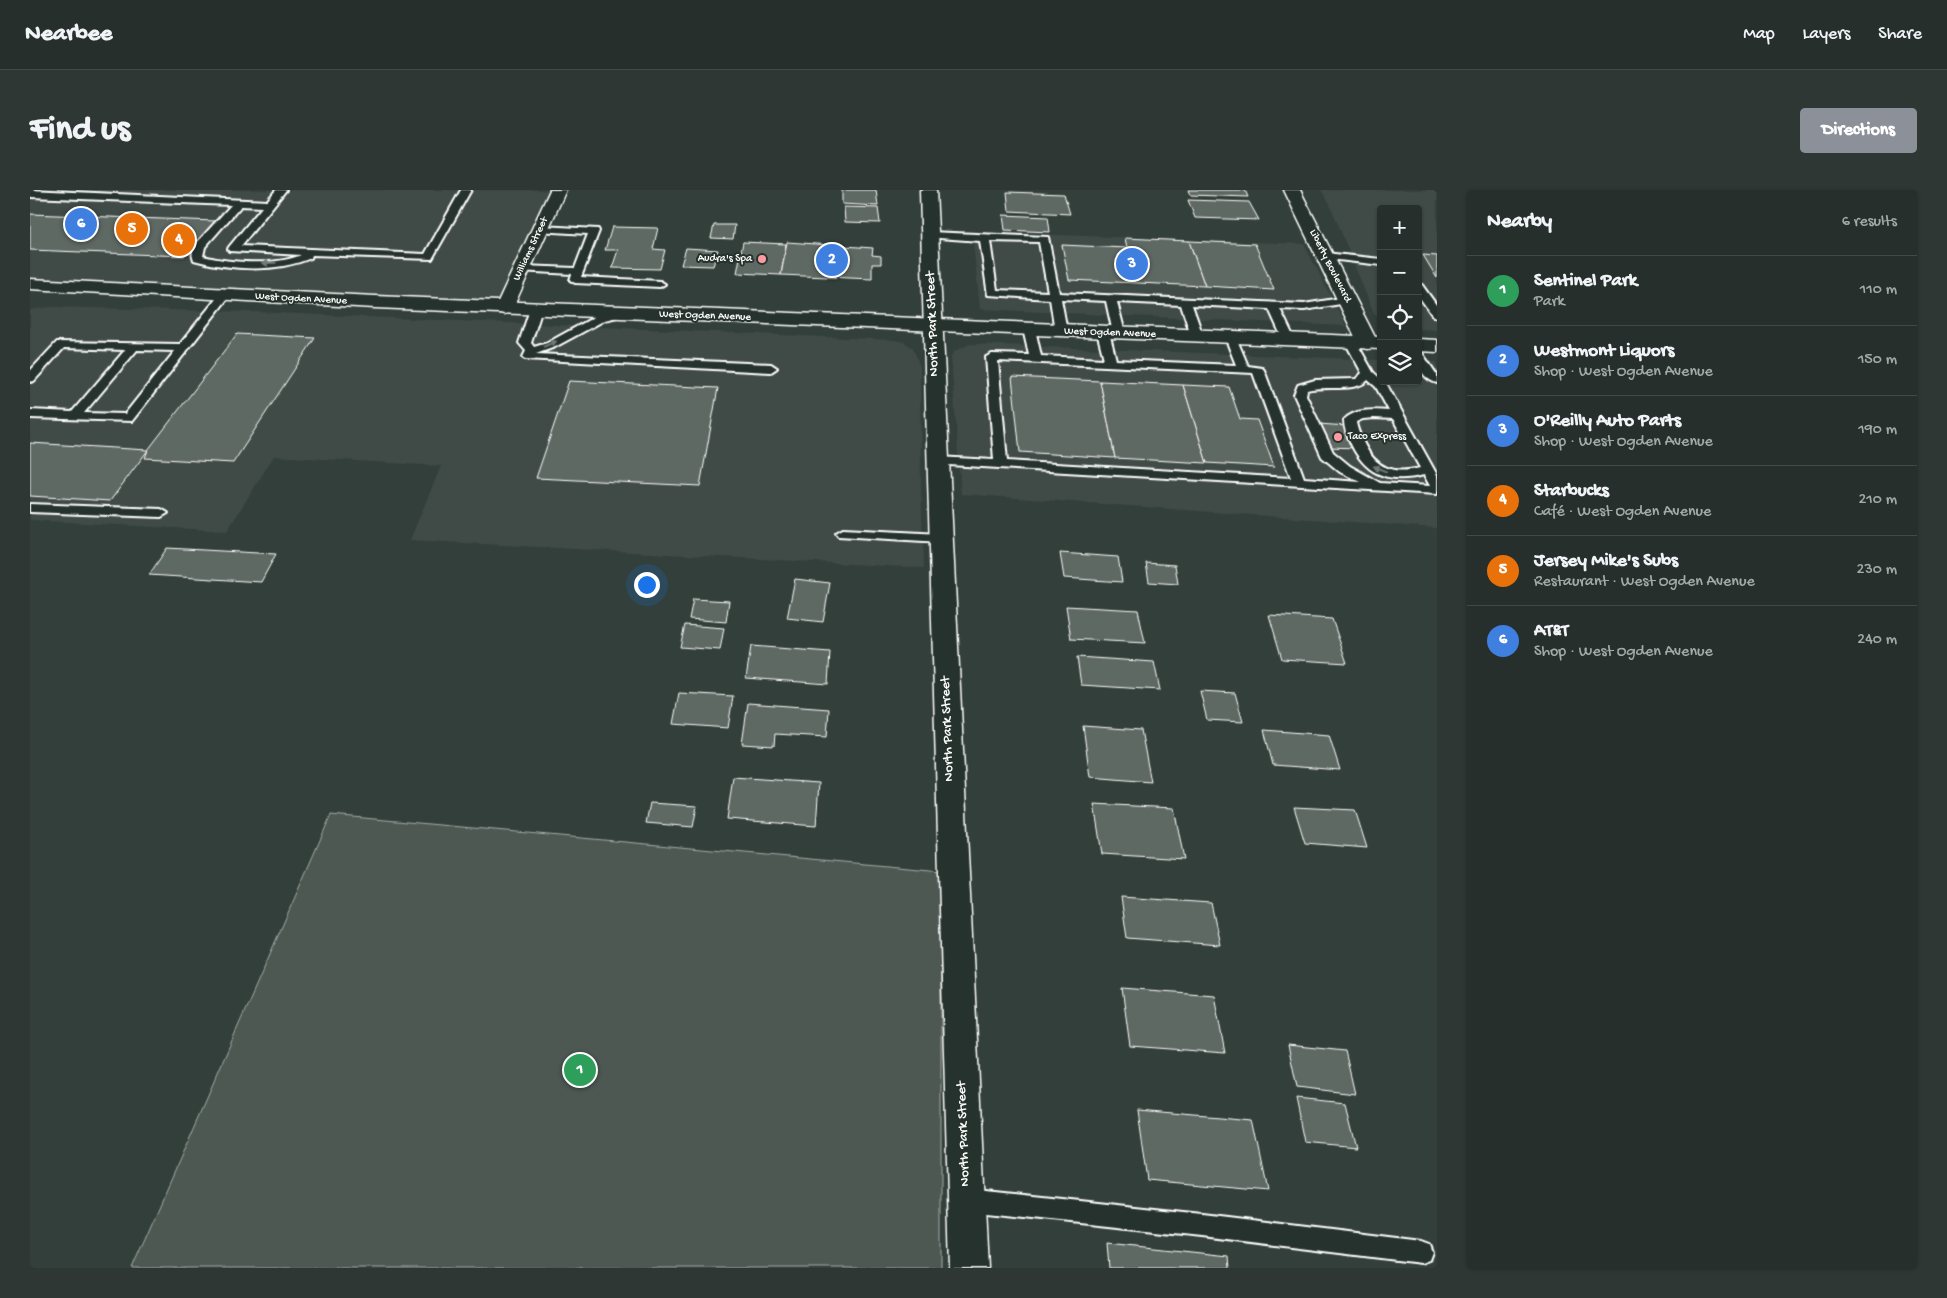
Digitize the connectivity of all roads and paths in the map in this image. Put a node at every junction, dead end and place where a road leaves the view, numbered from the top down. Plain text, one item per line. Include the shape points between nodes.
1 (35, 190) edge
2 (281, 190) edge
3 (466, 190) edge
4 (558, 190) edge
5 (928, 190) edge
6 (1292, 190) edge
7 (30, 194) edge
8 (238, 203) junction
9 (270, 204) junction
10 (540, 229) junction
11 (929, 235) junction
12 (985, 238) junction
13 (316, 252) junction
14 (1325, 256) junction
15 (1377, 261) edge
16 (522, 269) junction
17 (578, 271) junction
18 (30, 284) edge
19 (660, 284) dead end
20 (1422, 293) edge
21 (224, 296) junction
22 (1054, 296) junction
23 (1111, 298) junction
24 (1347, 300) junction
25 (1185, 302) junction
26 (1273, 305) junction
27 (504, 308) junction
28 (536, 309) junction
29 (620, 313) junction
30 (1437, 314) edge
31 (933, 326) junction
32 (1029, 330) junction
33 (1061, 331) junction
34 (1111, 333) junction
35 (1197, 336) junction
36 (1231, 337) junction
37 (1289, 340) junction
38 (1367, 343) edge
39 (1422, 345) edge
40 (1437, 346) edge
41 (133, 347) junction
42 (182, 348) junction
43 (532, 351) junction
44 (1036, 359) junction
45 (1422, 361) edge
46 (1111, 363) junction
47 (771, 368) dead end
48 (1243, 369) junction
49 (1368, 374) junction
50 (30, 378) edge
51 (1437, 378) edge
52 (30, 414) edge
53 (1397, 415) junction
54 (75, 416) junction
55 (938, 461) junction
56 (1001, 465) junction
57 (1427, 470) junction
58 (1299, 482) junction
59 (1385, 487) junction
60 (1437, 488) edge
61 (30, 508) edge
62 (160, 513) dead end
63 (843, 533) dead end
64 (941, 538) junction
65 (967, 1200) junction
66 (1421, 1252) dead end
67 (969, 1268) edge

1 - 7 lane
2 - 9 lane
3 - 13 lane via 428,257
4 - 10 street, Williams Street
5 - 11 street, North Park Street
6 - 14 street, Liberty Boulevard
7 - 8 lane
8 - 9 lane
13 -> 8 lane via 294,262 209,262 198,258 200,246
9 - 13 lane via 233,249
10 - 16 street, Williams Street
10 - 17 lane via 594,231
11 - 12 lane
11 - 31 street, North Park Street
12 - 22 lane via 1044,240
12 - 22 lane via 992,293
14 - 15 lane
14 - 24 street, Liberty Boulevard
16 - 17 lane
16 - 27 street, Williams Street
17 - 19 lane via 574,280
18 - 21 street, West Ogden Avenue
20 - 30 lane
21 - 27 street, West Ogden Avenue
21 - 42 lane
22 - 23 lane
22 - 33 lane
23 - 25 lane
23 - 34 lane
24 - 26 lane via 1304,307
24 - 38 street, Liberty Boulevard
25 - 26 lane
25 - 35 lane
26 - 37 lane
27 - 28 street, West Ogden Avenue
28 - 29 street, West Ogden Avenue
28 - 43 lane via 525,342
29 - 31 street, West Ogden Avenue
43 -> 29 lane via 551,345 602,317
31 - 32 street, West Ogden Avenue
31 - 55 street, North Park Street
32 - 33 street, West Ogden Avenue
32 - 44 lane
33 - 34 street, West Ogden Avenue
34 - 35 street, West Ogden Avenue
34 - 46 lane
35 - 36 street, West Ogden Avenue
36 - 37 street, West Ogden Avenue
36 - 48 lane
37 - 38 street, West Ogden Avenue
38 - 49 lane
39 - 40 street
41 - 42 lane
41 - 50 lane via 61,344
41 - 54 lane
42 - 54 lane via 128,418
43 - 47 lane via 529,357
44 - 46 lane
44 - 56 lane via 992,357
45 - 51 lane via 1432,377
46 - 48 lane
48 - 58 lane via 1258,370
49 - 53 lane via 1381,384
49 - 59 lane via 1359,382 1315,384 1302,388 1300,394 1327,454 1345,469
52 - 54 lane
53 - 57 lane
57 -> 53 lane via 1417,474 1392,473 1373,467 1350,430 1350,420 1360,415
55 - 56 lane
55 - 64 street, North Park Street
56 - 58 lane
57 - 60 lane
58 - 59 lane
59 - 60 lane
61 - 62 lane
63 - 64 lane
64 - 65 street, North Park Street
65 - 66 lane
65 - 67 street, North Park Street

